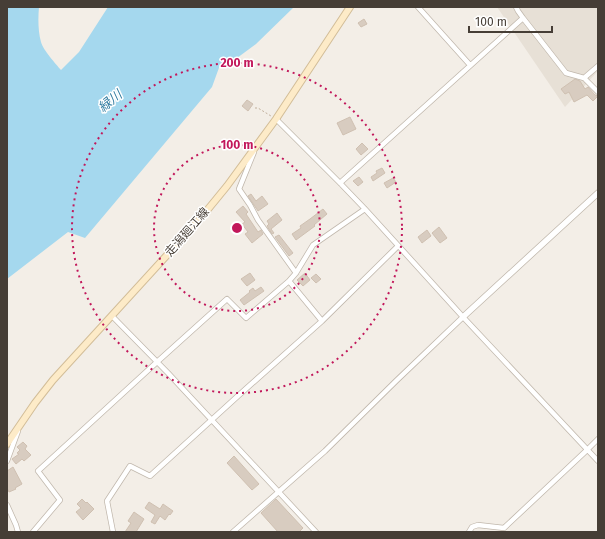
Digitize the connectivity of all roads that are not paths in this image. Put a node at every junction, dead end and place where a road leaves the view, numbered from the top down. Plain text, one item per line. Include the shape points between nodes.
1 (350, 7) edge
2 (418, 7) edge
3 (516, 7) edge
4 (523, 18) junction
5 (470, 65) junction
6 (598, 66) edge
7 (584, 78) junction
8 (598, 92) edge
9 (276, 119) junction
10 (256, 147) junction
11 (340, 183) junction
12 (598, 193) edge
13 (365, 209) junction
14 (398, 246) junction
15 (296, 273) junction
16 (289, 281) junction
17 (112, 316) junction
18 (463, 317) junction
19 (322, 321) junction
20 (157, 362) junction
21 (211, 420) junction
22 (21, 422) junction
23 (598, 439) edge
24 (7, 444) edge
25 (587, 450) junction
26 (7, 461) edge
27 (598, 461) edge
28 (279, 492) junction
29 (7, 505) edge
30 (18, 532) edge
31 (32, 532) edge
32 (113, 532) edge
33 (233, 532) edge
34 (316, 532) edge
35 (469, 532) edge

1 - 9 main road, 走潟廻江線
2 - 5 street
3 - 4 street
4 - 5 street
4 - 7 street via 566,73
5 - 11 street
6 - 7 street
7 - 8 street
9 - 10 main road, 走潟廻江線
9 - 11 street
10 - 15 street via 239,189
10 - 17 main road, 走潟廻江線 via 200,219
11 - 13 street
12 - 18 street
13 - 14 street
13 - 15 street via 313,245
14 - 18 street
14 - 19 street
15 - 16 street
16 - 19 street
16 - 20 street via 246,318 227,299
17 - 20 street
17 - 22 main road, 走潟廻江線 via 53,380
18 - 25 street
18 - 28 street
19 - 21 street
20 - 21 street
20 - 31 street via 38,471 60,500
21 - 28 street
21 - 32 street via 150,476 130,466 107,501
22 - 24 main road, 走潟廻江線
22 - 26 street
23 - 25 street
25 - 27 street
25 - 35 street via 504,528 478,526 472,527
28 - 33 street
28 - 34 street
29 - 30 street

